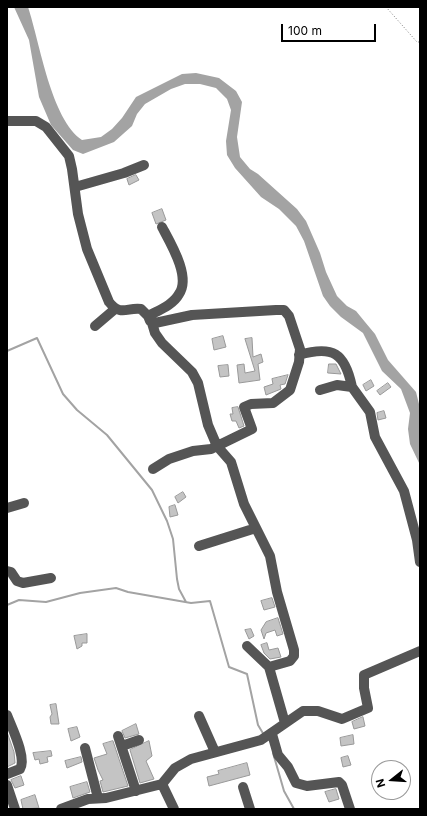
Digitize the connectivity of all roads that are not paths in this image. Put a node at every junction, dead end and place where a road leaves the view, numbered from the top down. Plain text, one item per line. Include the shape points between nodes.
1 (7, 121) edge
2 (144, 165) dead end
3 (75, 187) junction
4 (162, 227) dead end
5 (115, 309) junction
6 (150, 320) junction
7 (95, 326) dead end
8 (299, 355) junction
9 (352, 387) junction
10 (320, 390) dead end
11 (217, 446) junction
12 (153, 469) dead end
13 (24, 503) dead end
14 (7, 508) edge
15 (256, 528) junction
16 (198, 546) dead end
17 (420, 562) edge
18 (7, 571) edge
19 (51, 578) dead end
20 (247, 646) dead end
21 (420, 651) edge
22 (269, 667) junction
23 (7, 715) edge
24 (199, 716) dead end
25 (285, 723) junction
26 (118, 736) dead end
27 (267, 737) junction
28 (139, 740) dead end
29 (122, 746) junction
30 (85, 748) dead end
31 (214, 752) junction
32 (7, 774) edge
33 (162, 784) junction
34 (7, 785) edge
35 (243, 787) dead end
36 (136, 791) junction
37 (98, 798) junction
38 (15, 809) edge
39 (61, 809) edge
40 (174, 809) edge
41 (250, 809) edge
42 (350, 809) edge

1 - 3 street via 36,120 46,127 69,156
2 - 3 street
3 - 5 street via 78,214 88,249 109,302
4 - 6 street via 184,277 179,294
5 - 6 street via 122,311 139,308
5 - 7 street
6 - 8 street via 284,310 294,330 300,349
6 - 11 street via 162,343 192,372 198,383 208,425
8 - 9 street via 321,350 333,352 341,358 349,371
8 - 11 street via 290,390 273,403 251,404 244,407 252,430
9 - 10 street via 337,384
9 - 17 street via 370,412 375,437 404,490
11 - 12 street via 181,455
11 - 15 street via 231,462 244,504
13 - 14 street
15 - 16 street
15 - 22 street via 270,556 277,592 294,650 294,656 290,661
18 - 19 street via 17,582 23,583
20 - 22 street
21 - 25 street via 364,675 368,708 342,719 304,711
22 - 25 street
23 - 32 street via 22,755 23,765 20,769
24 - 31 street
25 - 27 street
26 - 29 street
27 - 31 street
27 - 42 street via 296,783 307,786 339,782
28 - 29 street
29 - 36 street
30 - 37 street
31 - 33 street via 191,759 175,768
33 - 36 street
33 - 40 street
34 - 38 street
35 - 41 street
36 - 37 street
37 - 39 street

